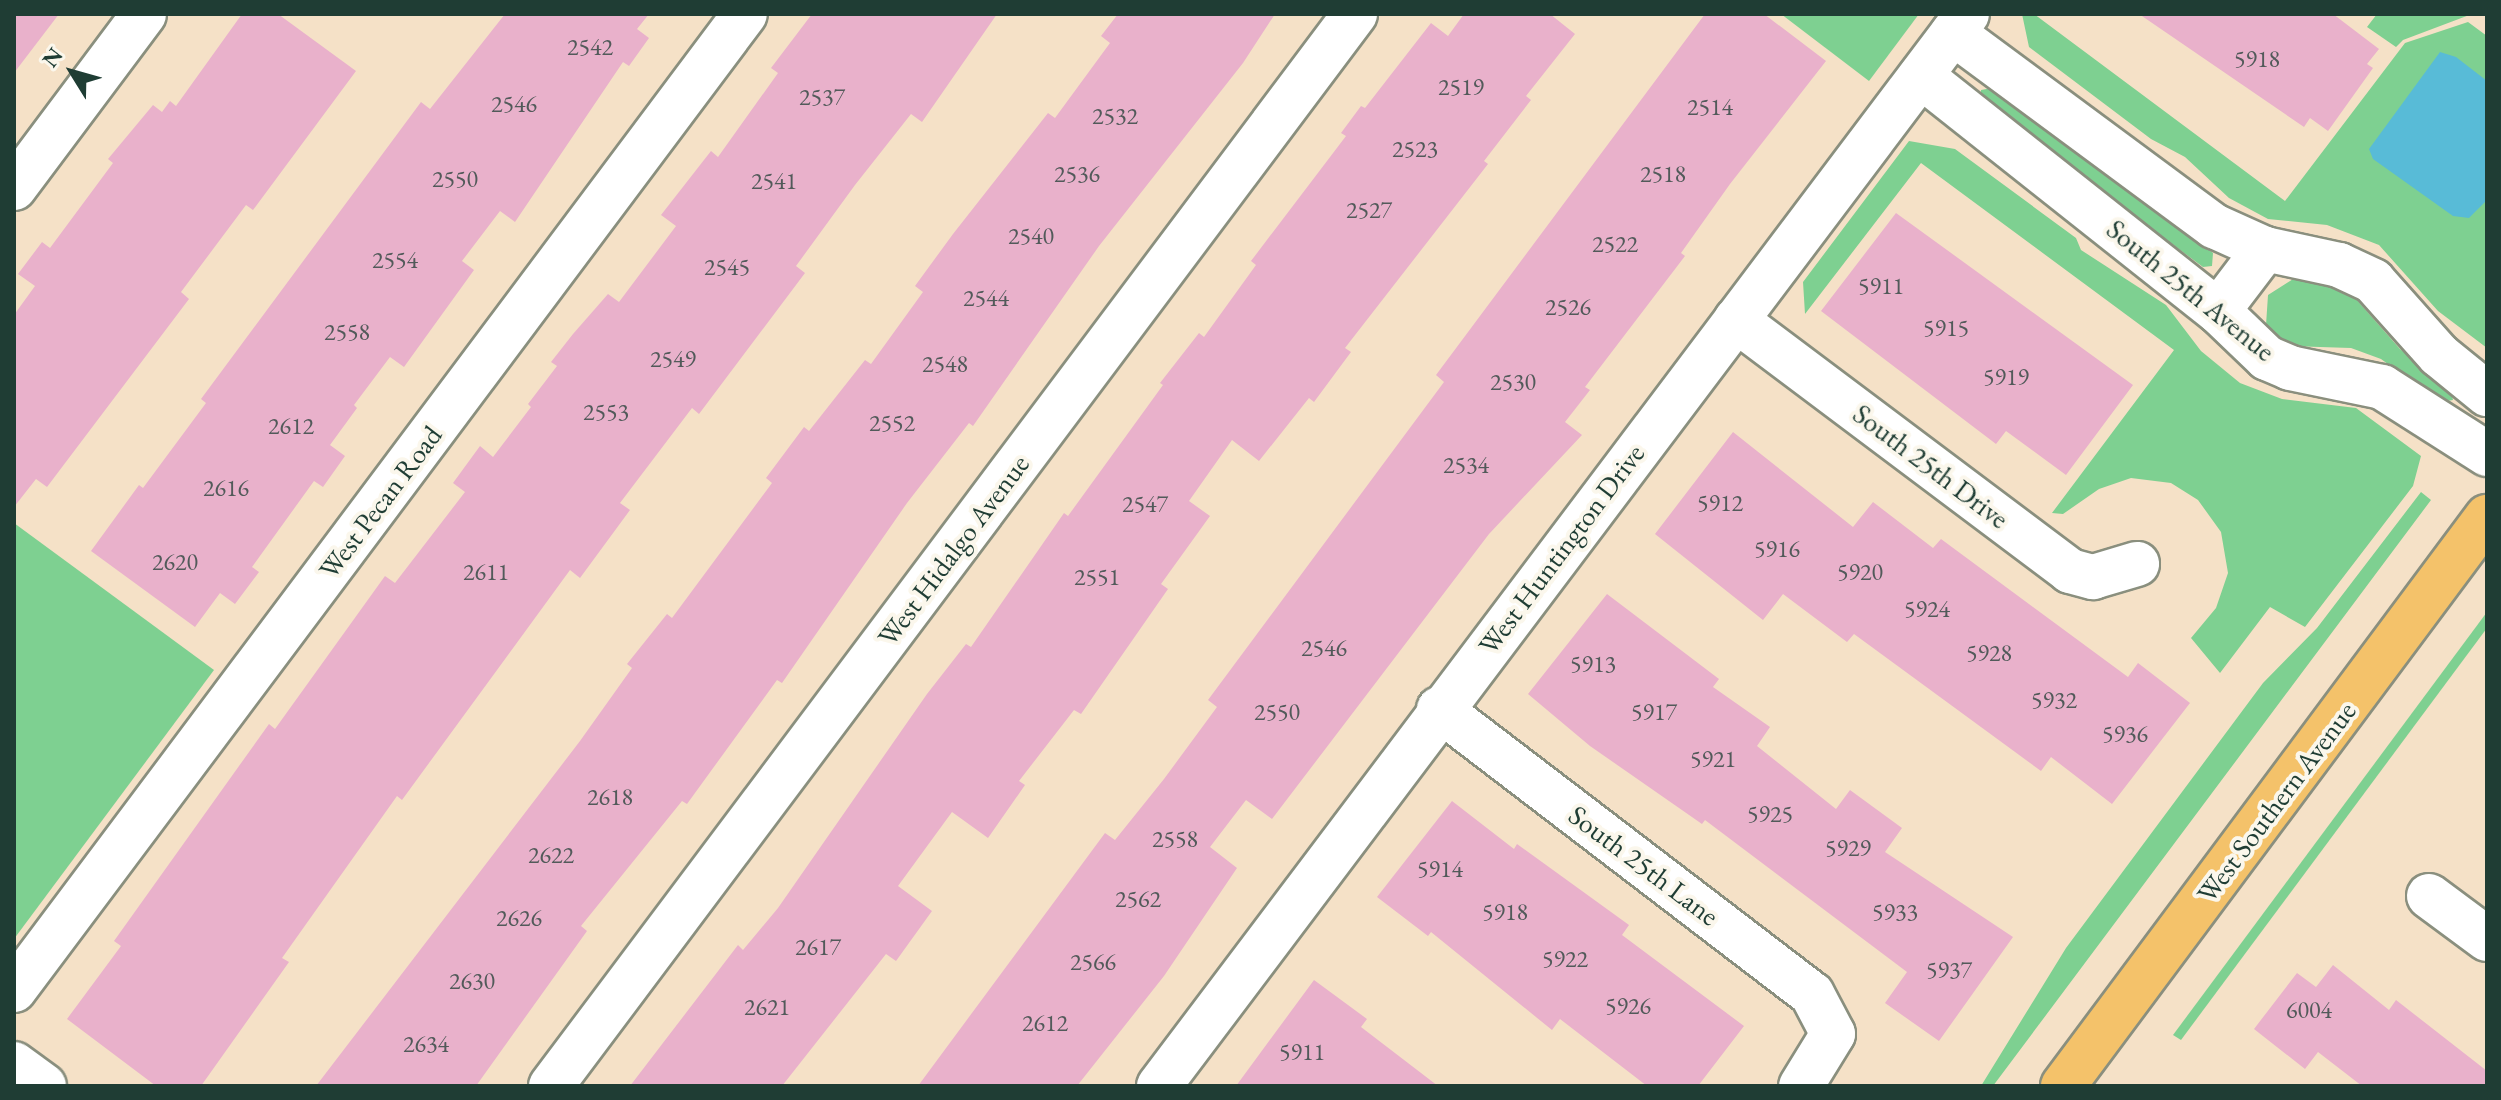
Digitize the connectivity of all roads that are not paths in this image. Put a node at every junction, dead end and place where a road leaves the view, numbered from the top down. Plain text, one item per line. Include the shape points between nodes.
1 (144, 14) edge
2 (745, 14) edge
3 (1355, 14) edge
4 (1960, 24) edge
5 (1921, 76) junction
6 (14, 188) edge
7 (2265, 249) junction
8 (2218, 311) junction
9 (1736, 320) junction
10 (2487, 394) edge
11 (2487, 454) edge
12 (2487, 517) edge
13 (2137, 564) dead end
14 (1439, 709) junction
15 (2429, 896) dead end
16 (2487, 939) edge
17 (14, 990) edge
18 (14, 1064) edge
19 (44, 1086) edge
20 (551, 1086) edge
21 (1159, 1086) edge
22 (1801, 1086) edge
23 (2063, 1086) edge

1 - 6 street
2 - 17 street, West Pecan Road
3 - 20 street, West Hidalgo Avenue
4 - 5 street, West Huntington Drive
4 - 7 street via 2203,220
5 - 8 street, South 25th Avenue
5 - 9 street, West Huntington Drive
7 - 8 street
7 - 10 street via 2358,271 2385,293 2439,355
8 - 11 street, South 25th Avenue via 2267,358 2290,368 2382,387
9 - 13 street, South 25th Drive via 2070,571 2093,577
9 - 14 street, West Huntington Drive
12 - 23 main road, West Southern Avenue
14 - 21 street, West Huntington Drive
14 - 22 street, South 25th Lane via 1812,994 1833,1034
15 - 16 street
18 - 19 street

